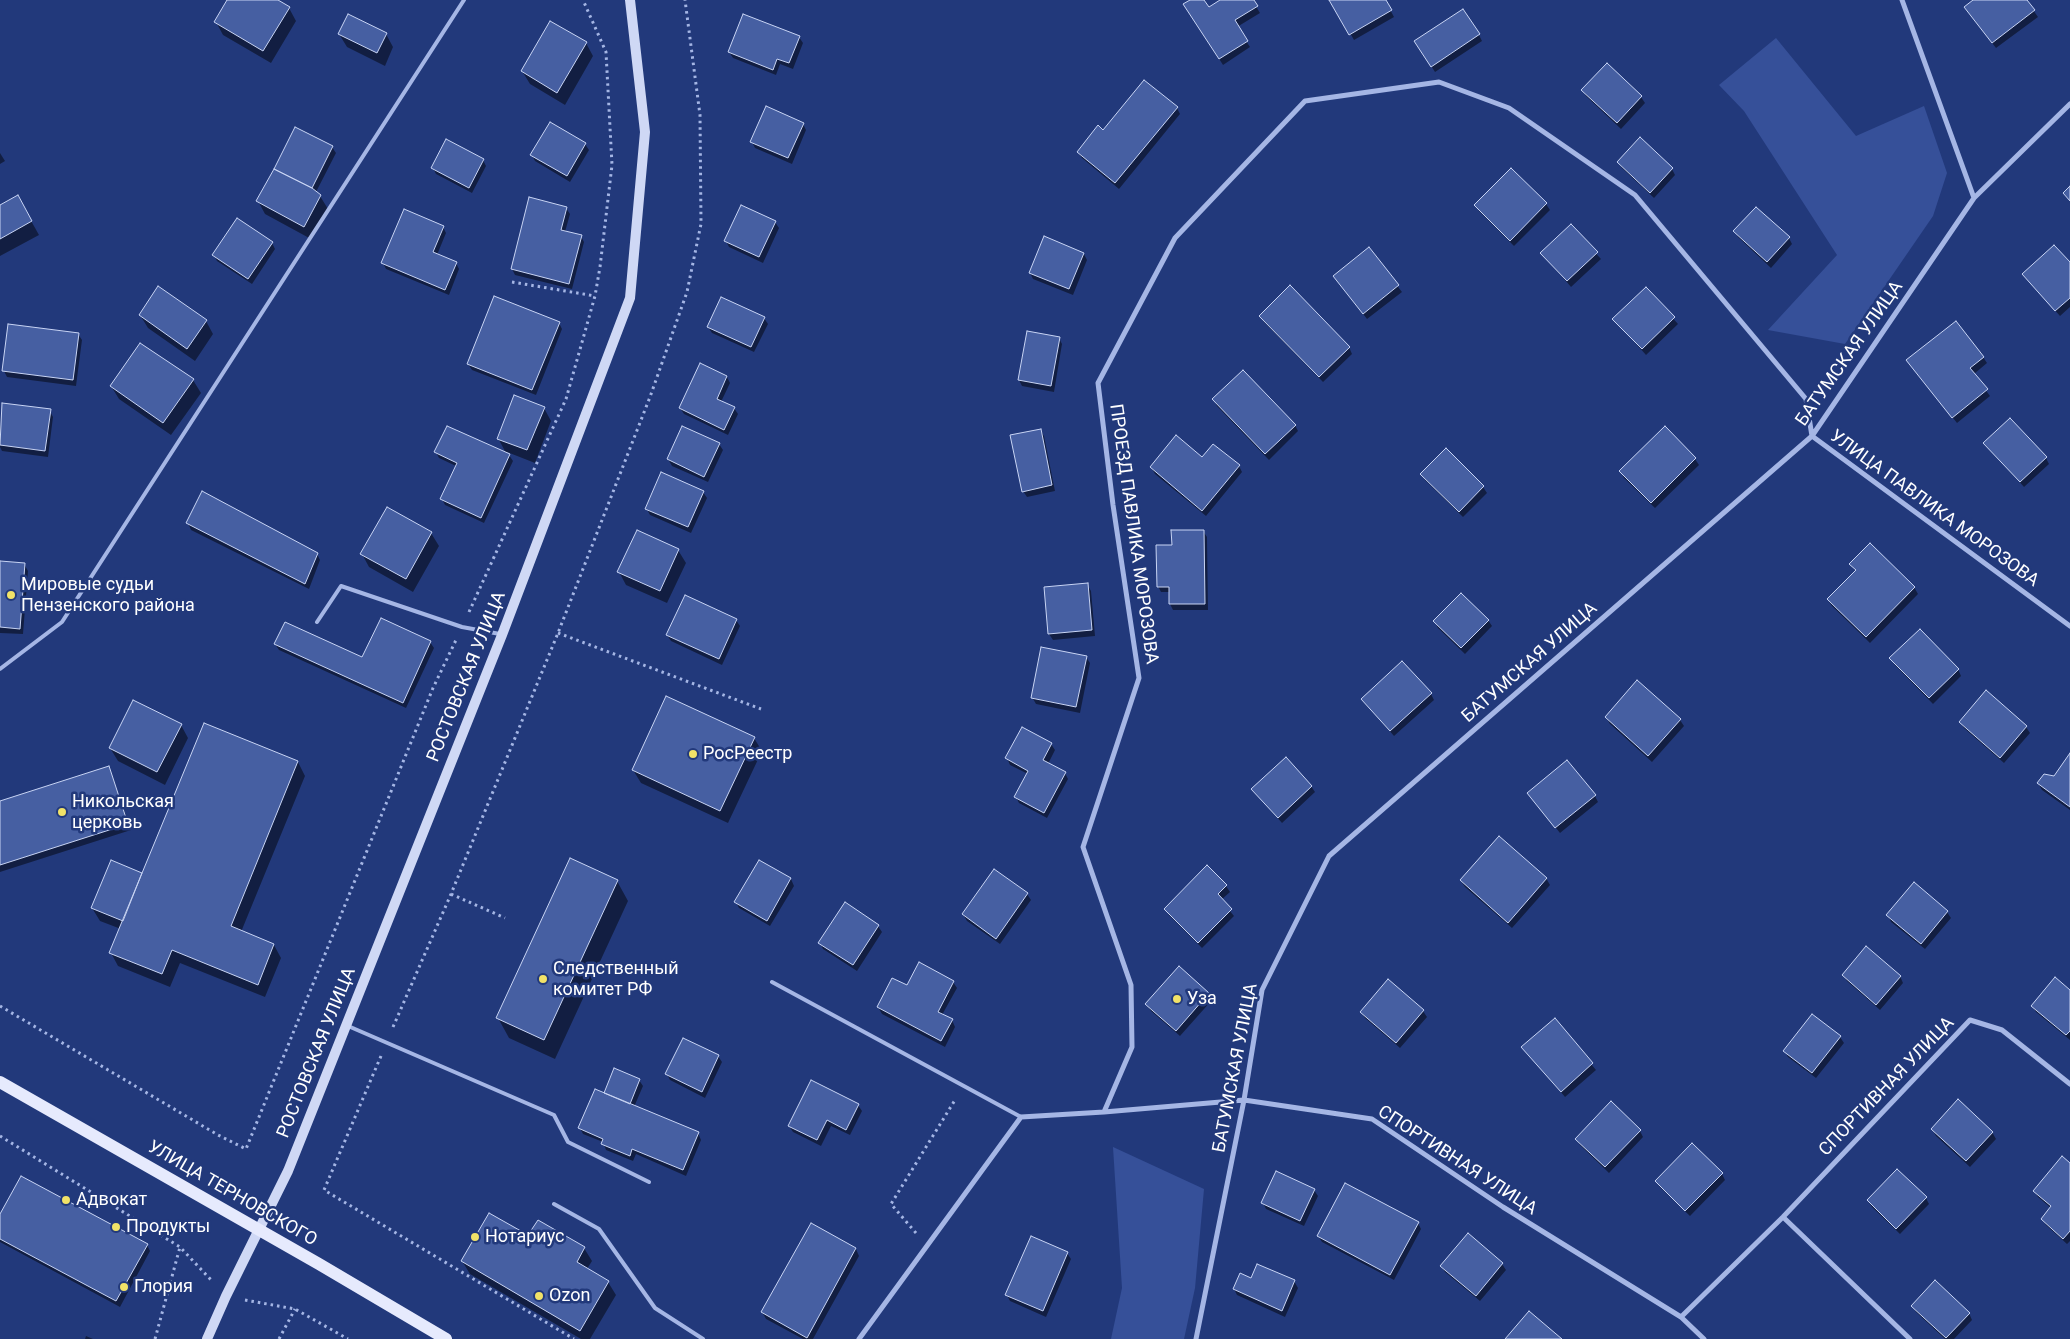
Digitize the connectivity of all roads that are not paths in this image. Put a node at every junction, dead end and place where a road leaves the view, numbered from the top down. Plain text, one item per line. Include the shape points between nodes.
1 (464, 0) edge
2 (630, 0) edge
3 (1902, 0) edge
4 (2070, 104) edge
5 (1509, 108) joint
6 (1974, 198) junction
7 (1812, 436) junction
8 (316, 622) dead end
9 (2070, 626) edge
10 (502, 634) junction
11 (0, 669) edge
12 (772, 982) dead end
13 (346, 1025) junction
14 (0, 1082) edge
15 (2070, 1084) edge
16 (1244, 1100) junction
17 (1104, 1112) junction
18 (1021, 1118) junction
19 (649, 1182) dead end
20 (554, 1204) dead end
21 (1783, 1217) junction
22 (259, 1229) junction
23 (1681, 1317) junction
24 (207, 1339) edge
25 (446, 1339) edge
26 (703, 1339) edge
27 (859, 1339) edge
28 (1196, 1339) edge
29 (1704, 1339) edge
30 (1910, 1339) edge

1 - 11 lane via 62,622
2 - 10 street, РОСТОВСКАЯ УЛИЦА via 645,132 630,298
3 - 6 street
4 - 6 street, БАТУМСКАЯ УЛИЦА
5 - 7 street, УЛИЦА ПАВЛИКА МОРОЗОВА via 1635,195 1806,399
5 - 17 street, ПРОЕЗД ПАВЛИКА МОРОЗОВА via 1439,82 1305,101 1175,238 1098,383 1139,678 1083,847 1131,985 1132,1047
6 - 7 street, БАТУМСКАЯ УЛИЦА
7 - 9 street, УЛИЦА ПАВЛИКА МОРОЗОВА
7 - 16 street, БАТУМСКАЯ УЛИЦА via 1329,856 1262,990
8 - 10 lane via 341,586 462,627
10 - 13 street, РОСТОВСКАЯ УЛИЦА
12 - 18 lane
13 - 19 lane via 554,1115 568,1142
13 - 22 street, РОСТОВСКАЯ УЛИЦА via 288,1171
14 - 22 main road, УЛИЦА ТЕРНОВСКОГО
15 - 21 street, СПОРТИВНАЯ УЛИЦА via 2002,1030 1970,1020
16 - 17 street, СПОРТИВНАЯ УЛИЦА
16 - 23 street, СПОРТИВНАЯ УЛИЦА via 1372,1119 1503,1207
16 - 28 street, БАТУМСКАЯ УЛИЦА
17 - 18 street
18 - 27 street
20 - 26 lane via 599,1229 655,1308
21 - 23 street, СПОРТИВНАЯ УЛИЦА
21 - 30 street
22 - 24 street, РОСТОВСКАЯ УЛИЦА
22 - 25 main road, УЛИЦА ТЕРНОВСКОГО
23 - 29 street, СПОРТИВНАЯ УЛИЦА

